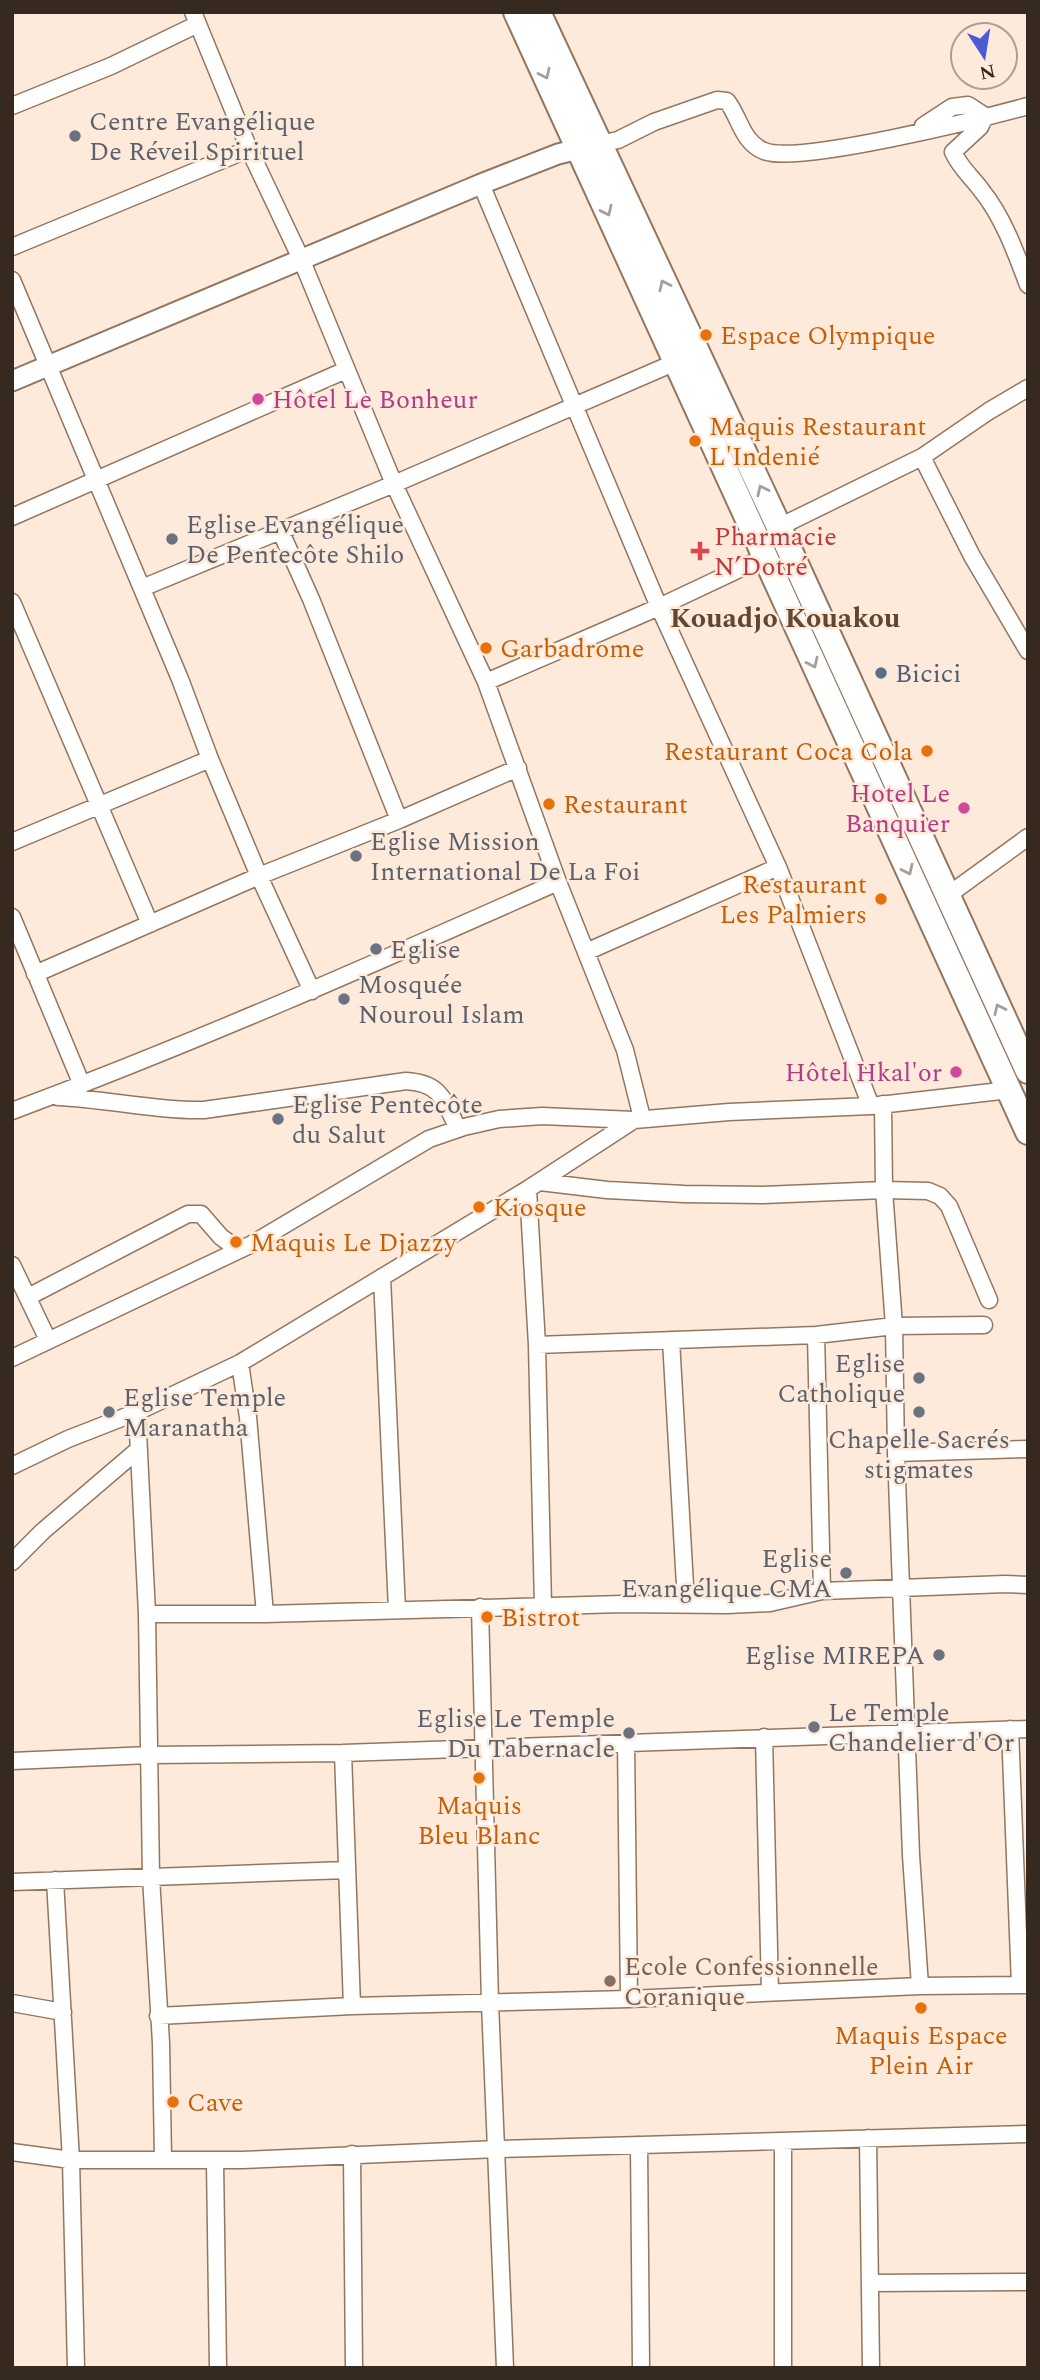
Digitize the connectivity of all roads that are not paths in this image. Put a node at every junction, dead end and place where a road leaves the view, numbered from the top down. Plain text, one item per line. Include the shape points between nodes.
1 (516, 12) edge
2 (538, 12) edge
3 (195, 18) edge
4 (12, 106) edge
5 (1028, 106) edge
6 (985, 116) junction
7 (589, 146) junction
8 (249, 149) junction
9 (481, 184) junction
10 (12, 247) edge
11 (302, 261) junction
12 (12, 280) edge
13 (1028, 285) edge
14 (676, 362) junction
15 (49, 366) junction
16 (346, 370) junction
17 (12, 381) edge
18 (1028, 388) edge
19 (573, 407) junction
20 (922, 457) junction
21 (96, 479) junction
22 (394, 484) junction
23 (12, 517) edge
24 (779, 527) junction
25 (280, 530) junction
26 (765, 557) junction
27 (142, 588) junction
28 (12, 602) edge
29 (659, 607) junction
30 (1028, 651) edge
31 (486, 682) junction
32 (210, 760) junction
33 (518, 768) junction
34 (100, 804) junction
35 (399, 820) junction
36 (1028, 837) edge
37 (12, 842) edge
38 (778, 867) junction
39 (259, 876) junction
40 (558, 882) junction
41 (947, 896) junction
42 (12, 917) edge
43 (150, 924) junction
44 (586, 952) junction
45 (35, 974) junction
46 (312, 991) junction
47 (1026, 1065) edge
48 (82, 1085) junction
49 (1009, 1090) junction
50 (52, 1097) junction
51 (877, 1105) junction
52 (12, 1111) edge
53 (638, 1119) junction
54 (458, 1129) junction
55 (1028, 1132) edge
56 (534, 1185) junction
57 (884, 1190) junction
58 (239, 1250) junction
59 (12, 1265) edge
60 (382, 1277) junction
61 (28, 1297) junction
62 (989, 1300) dead end
63 (984, 1325) dead end
64 (894, 1326) junction
65 (816, 1335) junction
66 (48, 1340) junction
67 (671, 1340) junction
68 (537, 1345) junction
69 (12, 1358) edge
70 (240, 1363) junction
71 (137, 1412) junction
72 (139, 1449) junction
73 (1028, 1449) edge
74 (896, 1453) junction
75 (12, 1466) edge
76 (12, 1562) edge
77 (1028, 1586) edge
78 (902, 1589) junction
79 (822, 1591) junction
80 (686, 1603) junction
81 (543, 1606) junction
82 (480, 1607) junction
83 (397, 1609) junction
84 (148, 1614) junction
85 (265, 1614) junction
86 (1010, 1729) junction
87 (1028, 1729) edge
88 (908, 1733) junction
89 (764, 1737) junction
90 (626, 1742) junction
91 (485, 1748) junction
92 (343, 1753) junction
93 (149, 1755) junction
94 (12, 1761) edge
95 (346, 1870) junction
96 (151, 1877) junction
97 (55, 1880) junction
98 (12, 1882) edge
99 (1024, 1985) edge
100 (920, 1986) junction
101 (770, 1993) junction
102 (629, 1998) junction
103 (12, 2003) edge
104 (490, 2003) junction
105 (352, 2006) junction
106 (63, 2012) junction
107 (158, 2016) junction
108 (1028, 2133) edge
109 (868, 2138) junction
110 (783, 2141) junction
111 (639, 2145) junction
112 (498, 2149) junction
113 (12, 2152) edge
114 (352, 2154) junction
115 (163, 2159) junction
116 (71, 2160) junction
117 (215, 2161) junction
118 (1028, 2282) edge
119 (871, 2283) junction
120 (76, 2368) edge
121 (218, 2368) edge
122 (354, 2368) edge
123 (505, 2368) edge
124 (640, 2368) edge
125 (783, 2368) edge
126 (871, 2368) edge

1 -> 7 main road
2 - 7 main road
3 - 4 street via 111,66
3 - 8 street
5 - 6 street
6 - 7 street via 851,146 777,155 748,141 727,101 717,100 653,122 618,140
6 - 13 street via 980,127 953,152 1004,228
7 - 9 street
7 -> 14 main road
24 -> 7 main road
8 - 10 street
8 - 11 street
9 - 11 street
9 - 19 street
11 - 15 street
11 - 16 street
12 - 15 street
14 - 19 street
14 - 26 main road
15 - 17 street
15 - 21 street
16 - 21 street
16 - 22 street
18 - 20 street
19 - 22 street
19 - 29 street
20 - 24 street
20 - 30 street via 972,556
21 - 23 street
21 - 27 street
22 - 25 street
22 - 31 street
24 - 41 main road
25 - 27 street
25 - 35 street
26 - 29 street
26 -> 49 main road
27 - 32 street
28 - 34 street
29 - 31 street
29 - 38 street
31 - 33 street
32 - 34 street
32 - 39 street
33 - 35 street
33 - 40 street
34 - 37 street
34 - 43 street
35 - 39 street
36 - 41 street
38 - 44 street
38 - 51 street
39 - 43 street
39 - 46 street
40 - 44 street
40 - 46 street
47 -> 41 main road
42 - 45 street
43 - 45 street
44 - 53 street via 625,1050
45 - 48 street
46 - 48 street
48 - 50 street
49 - 51 street
49 - 55 main road
50 - 52 street
50 - 54 street via 204,1110 420,1082 437,1090
51 - 53 street
51 - 57 street
53 - 54 street via 542,1116 499,1119
53 - 56 street
54 - 58 street via 429,1139
56 - 57 street via 684,1194
56 - 60 street
56 - 68 street
57 - 62 street via 928,1191 940,1196
57 - 64 street
58 - 61 street via 201,1214 188,1214
58 - 66 street
59 - 61 street
60 - 70 street
60 - 83 street
61 - 66 street
63 - 64 street
64 - 65 street
64 - 74 street
65 - 67 street
65 - 79 street
66 - 69 street
67 - 68 street
67 - 80 street
68 - 81 street
70 - 71 street
70 - 85 street
71 - 72 street
71 - 75 street
72 - 76 street
72 - 84 street
73 - 74 street
74 - 78 street
77 - 78 street
78 - 79 street
78 - 88 street
79 - 80 street via 770,1602
80 - 81 street
81 - 82 street
82 - 83 street
82 - 91 street
83 - 85 street
84 - 85 street
84 - 93 street
86 - 87 street
86 - 88 street
86 - 99 street
88 - 89 street
88 - 100 street
89 - 90 street
89 - 101 street
90 - 91 street
90 - 102 street
91 - 92 street
91 - 104 street
92 - 93 street
92 - 95 street
93 - 94 street
93 - 96 street
95 - 96 street
95 - 105 street
96 - 97 street
96 - 107 street
97 - 98 street
97 - 106 street
99 - 100 street
100 - 101 street
101 - 102 street
102 - 104 street
103 - 106 street
104 - 105 street
104 - 112 street
105 - 107 street
106 - 116 street
107 - 115 street
108 - 109 street
109 - 110 street
109 - 119 street
110 - 111 street
110 - 125 street
111 - 112 street
111 - 124 street
112 - 114 street
112 - 123 street
113 - 116 street
114 - 117 street
114 - 122 street
115 - 116 street
115 - 117 street
116 - 120 street
117 - 121 street
118 - 119 street
119 - 126 street

